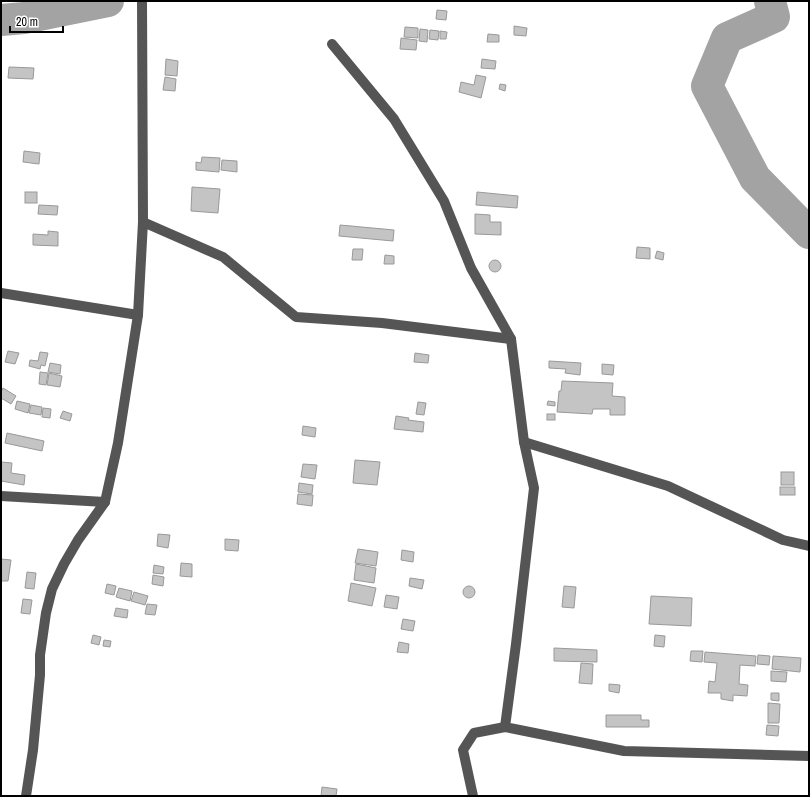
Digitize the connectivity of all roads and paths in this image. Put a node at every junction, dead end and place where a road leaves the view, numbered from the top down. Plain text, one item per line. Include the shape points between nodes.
1 (142, 1) edge
2 (332, 44) dead end
3 (143, 222) junction
4 (1, 293) edge
5 (138, 315) junction
6 (511, 339) junction
7 (524, 442) junction
8 (1, 496) edge
9 (105, 502) junction
10 (809, 546) edge
11 (505, 727) junction
12 (809, 756) edge
13 (26, 796) edge
14 (474, 796) edge

1 - 3 street
2 - 6 street via 394,119 444,201 471,268
3 - 5 street
3 - 6 street via 223,257 296,317 382,323
4 - 5 street
5 - 9 street via 118,443
6 - 7 street
7 - 10 street via 668,486 783,540
7 - 11 street via 534,488
8 - 9 street
9 - 13 street via 78,540 52,589 40,655 38,702
11 - 12 street via 624,751
11 - 14 street via 474,733 463,750

